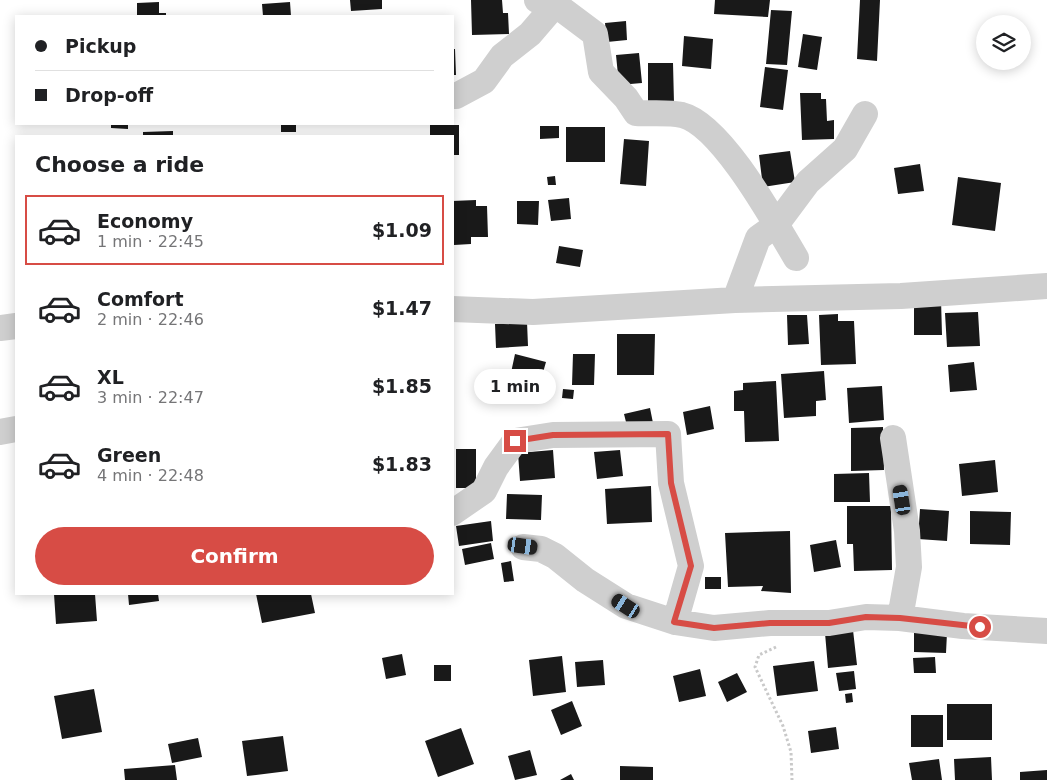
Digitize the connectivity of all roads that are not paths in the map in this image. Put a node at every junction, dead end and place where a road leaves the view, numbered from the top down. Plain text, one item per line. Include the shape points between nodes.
1 (546, 3) edge
2 (454, 96) edge
3 (864, 114) dead end
4 (776, 225) junction
5 (796, 258) dead end
6 (1047, 286) edge
7 (735, 300) junction
8 (454, 309) edge
9 (15, 326) edge
10 (0, 328) edge
11 (15, 429) edge
12 (0, 432) edge
13 (893, 438) dead end
14 (454, 512) edge
15 (523, 546) dead end
16 (900, 618) junction
17 (674, 622) junction
18 (1047, 632) edge

1 - 2 street via 530,34 502,56 484,81
1 - 4 street via 563,10 595,34 601,72 636,113 682,115 697,122 745,176
3 - 4 street via 845,149 808,182
4 - 5 street
4 - 7 street via 758,238
6 - 7 street via 901,296
7 - 8 street via 533,312
9 - 10 street
11 - 12 street
13 - 16 street via 909,567
14 - 17 street via 484,491 515,441 553,435 668,434 671,483 691,566
15 - 17 street via 555,556 626,606
16 - 17 street via 866,617 829,623 770,623 714,628
16 - 18 street

